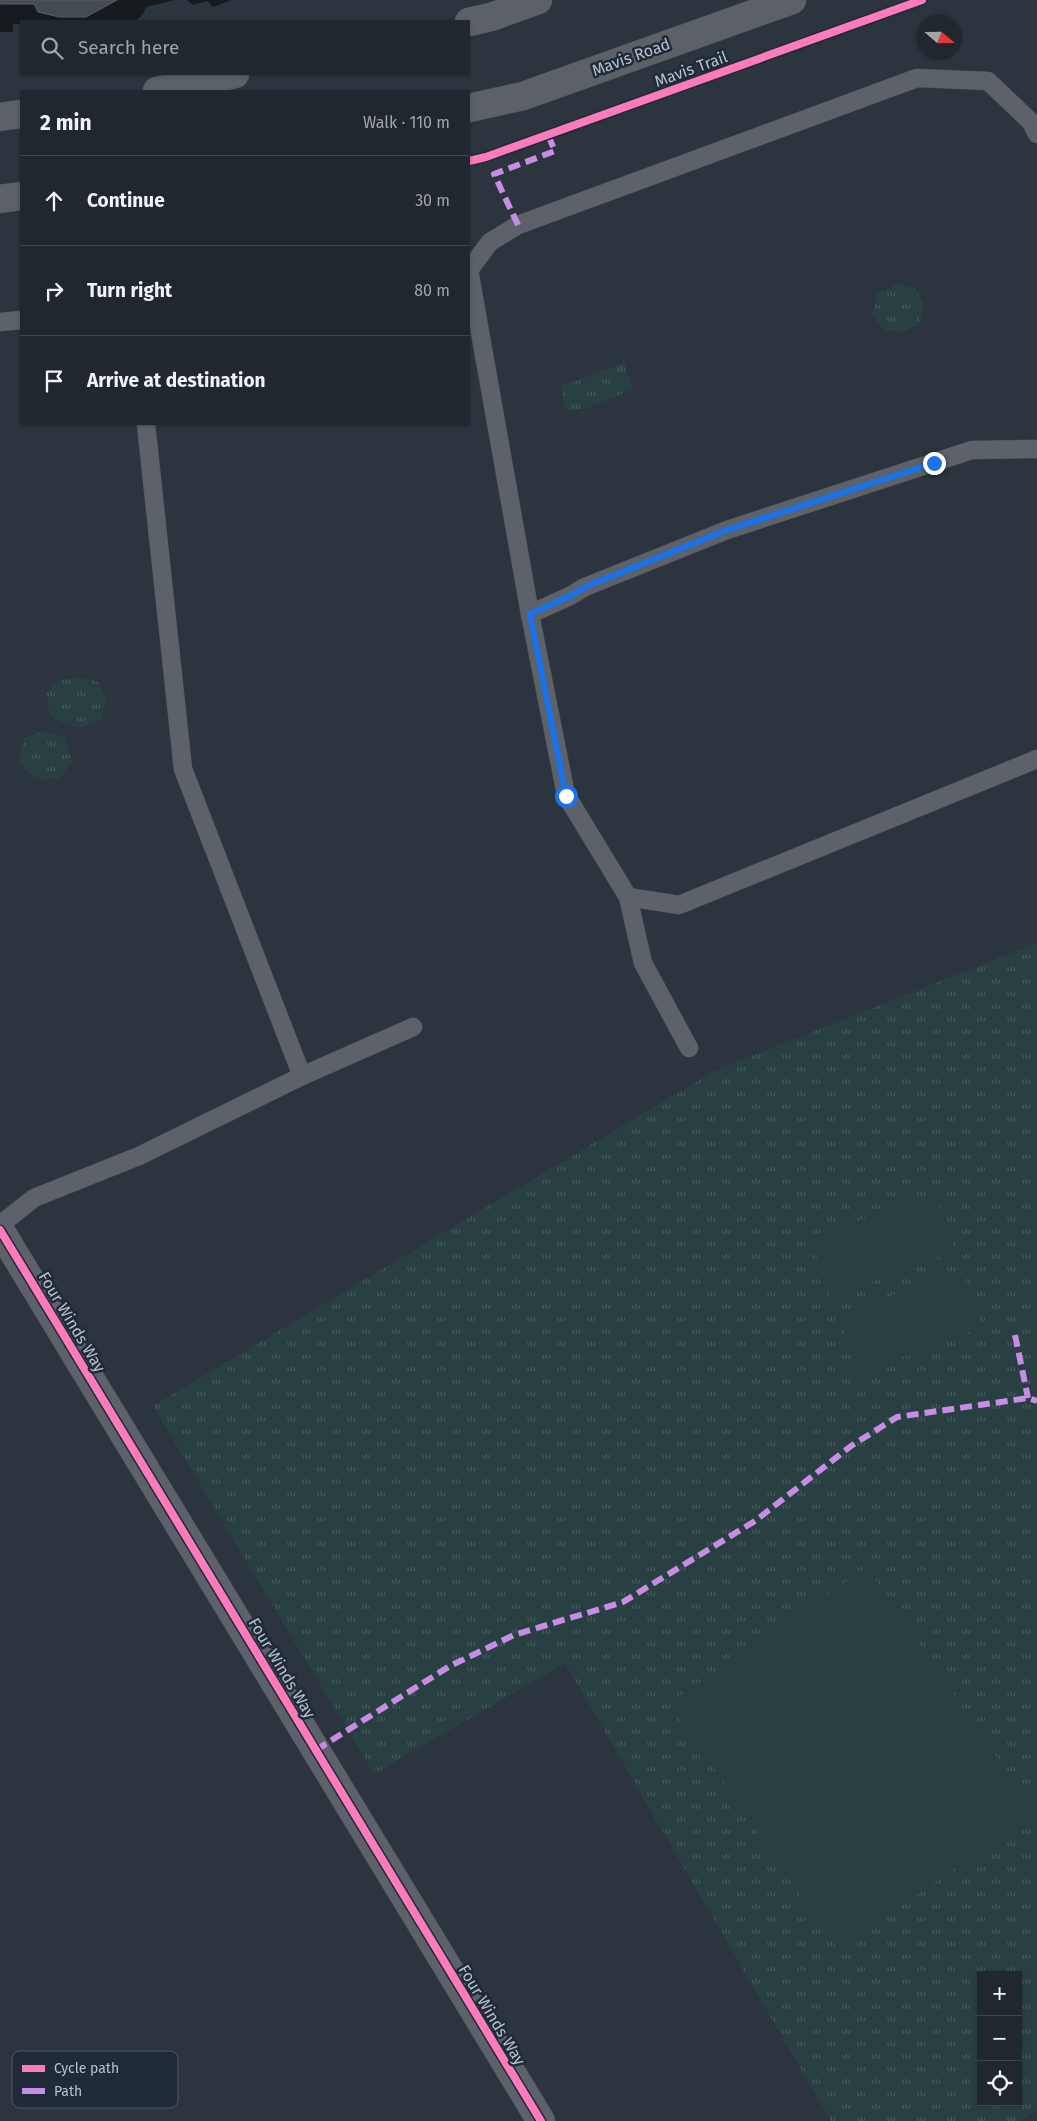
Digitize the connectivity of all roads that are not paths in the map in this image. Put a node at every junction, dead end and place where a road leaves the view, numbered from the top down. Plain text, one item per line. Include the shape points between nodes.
1 (538, 0) edge
2 (792, 0) edge
3 (470, 22) edge
4 (230, 75) edge
5 (162, 90) edge
6 (470, 108) edge
7 (20, 114) edge
8 (0, 117) edge
9 (1037, 134) edge
10 (20, 196) edge
11 (0, 199) edge
12 (470, 269) edge
13 (470, 276) edge
14 (20, 320) edge
15 (0, 322) edge
16 (146, 425) edge
17 (1037, 449) edge
18 (530, 614) junction
19 (1037, 759) edge
20 (628, 897) junction
21 (413, 1027) dead end
22 (688, 1048) dead end
23 (302, 1076) junction
24 (0, 1225) edge
25 (0, 1230) edge
26 (541, 2121) edge

1 - 3 main road
2 - 6 main road, Mavis Road via 523,96
4 - 5 main road
7 - 8 main road
9 - 12 lane via 1031,122 988,81 917,78 518,225 490,242
10 - 11 main road
13 - 18 lane
14 - 15 lane
16 - 23 lane via 183,769
17 - 18 lane via 972,450 774,514 621,573
18 - 20 lane via 566,796
19 - 20 lane via 679,905
20 - 22 lane via 643,963
21 - 23 lane
23 - 24 lane via 139,1156 34,1198
25 - 26 street, Four Winds Way

